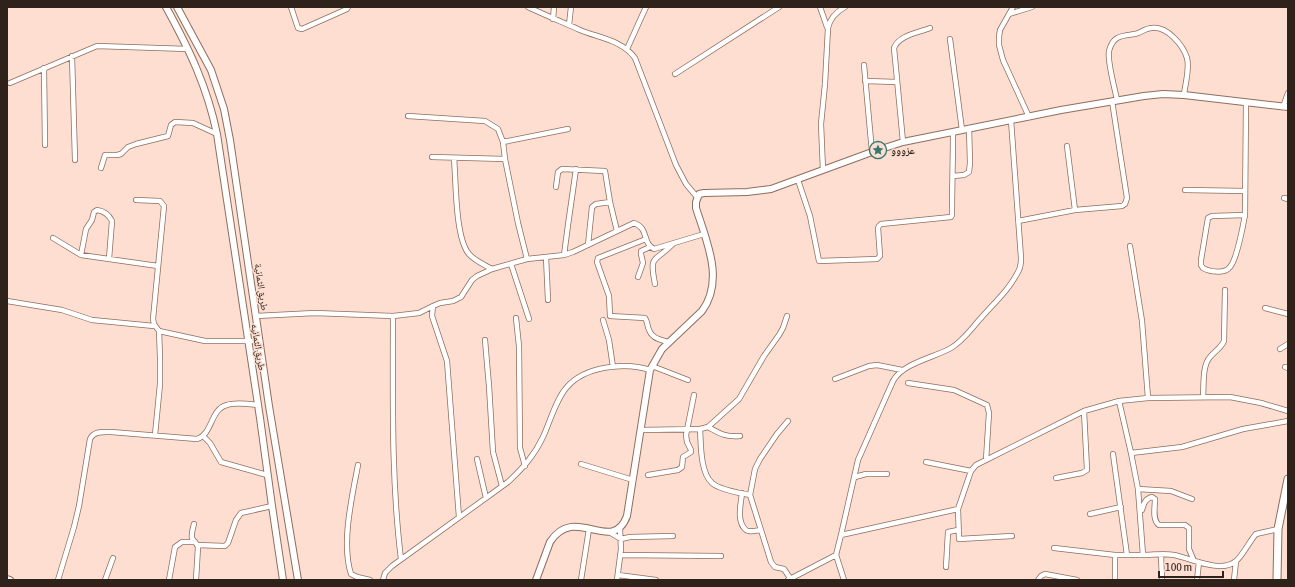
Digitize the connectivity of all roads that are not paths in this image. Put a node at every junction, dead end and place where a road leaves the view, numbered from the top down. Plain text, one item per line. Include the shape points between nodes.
1 (166, 7) edge
2 (177, 7) edge
3 (291, 7) edge
4 (348, 7) edge
5 (554, 7) edge
6 (571, 7) edge
7 (646, 7) edge
8 (779, 7) edge
9 (820, 7) edge
10 (845, 7) edge
11 (1013, 7) edge
12 (1032, 7) edge
13 (532, 8) edge
14 (1009, 14) junction
15 (553, 19) junction
16 (569, 25) junction
17 (828, 28) junction
18 (930, 28) dead end
19 (950, 39) dead end
20 (188, 49) junction
21 (627, 49) junction
22 (72, 56) junction
23 (864, 65) dead end
24 (44, 68) junction
25 (675, 74) dead end
26 (865, 81) junction
27 (897, 82) junction
28 (10, 83) dead end
29 (1288, 92) edge
30 (1184, 95) junction
31 (1115, 100) junction
32 (1246, 102) junction
33 (1286, 107) edge
34 (408, 116) dead end
35 (1029, 117) junction
36 (1011, 120) junction
37 (969, 128) junction
38 (568, 129) dead end
39 (962, 130) junction
40 (953, 132) junction
41 (218, 134) junction
42 (503, 142) junction
43 (903, 142) junction
44 (45, 144) dead end
45 (1067, 146) dead end
46 (872, 152) junction
47 (432, 158) dead end
48 (454, 158) junction
49 (505, 159) junction
50 (74, 160) dead end
51 (102, 168) dead end
52 (576, 169) junction
53 (823, 170) junction
54 (953, 176) junction
55 (798, 180) junction
56 (556, 187) dead end
57 (1185, 190) dead end
58 (1245, 191) junction
59 (697, 197) junction
60 (136, 200) dead end
61 (610, 202) junction
62 (1075, 210) junction
63 (1245, 215) junction
64 (1018, 221) junction
65 (617, 231) junction
66 (704, 234) junction
67 (53, 238) dead end
68 (646, 239) junction
69 (674, 243) junction
70 (588, 245) junction
71 (1130, 246) dead end
72 (650, 247) junction
73 (81, 255) junction
74 (564, 255) junction
75 (546, 257) junction
76 (109, 259) junction
77 (528, 259) junction
78 (512, 264) junction
79 (158, 266) junction
80 (492, 269) junction
81 (638, 277) dead end
82 (656, 284) dead end
83 (1225, 290) dead end
84 (548, 300) dead end
85 (7, 301) edge
86 (434, 306) junction
87 (1265, 308) dead end
88 (1288, 314) edge
89 (256, 316) junction
90 (393, 316) junction
91 (787, 316) dead end
92 (516, 318) dead end
93 (529, 319) dead end
94 (603, 320) dead end
95 (154, 326) junction
96 (159, 332) junction
97 (485, 340) dead end
98 (248, 341) junction
99 (260, 341) junction
100 (668, 342) junction
101 (1288, 344) edge
102 (1280, 348) dead end
103 (613, 367) junction
104 (651, 368) junction
105 (902, 370) junction
106 (835, 379) dead end
107 (688, 380) dead end
108 (908, 382) dead end
109 (694, 394) dead end
110 (1203, 397) junction
111 (1148, 398) junction
112 (1119, 401) junction
113 (258, 405) junction
114 (1084, 411) junction
115 (1288, 411) edge
116 (788, 421) dead end
117 (1288, 421) edge
118 (708, 427) junction
119 (686, 429) junction
120 (700, 429) junction
121 (641, 430) junction
122 (155, 435) junction
123 (204, 436) junction
124 (740, 436) dead end
125 (1132, 453) junction
126 (1113, 454) dead end
127 (477, 459) dead end
128 (986, 460) junction
129 (926, 462) dead end
130 (581, 464) dead end
131 (358, 465) dead end
132 (525, 466) junction
133 (971, 471) junction
134 (887, 474) dead end
135 (267, 475) junction
136 (648, 475) dead end
137 (855, 476) junction
138 (1056, 478) dead end
139 (1288, 479) edge
140 (633, 480) junction
141 (502, 486) junction
142 (1138, 489) junction
143 (742, 493) junction
144 (750, 495) junction
145 (486, 498) junction
146 (1192, 499) dead end
147 (1285, 505) edge
148 (272, 506) junction
149 (1121, 507) junction
150 (958, 509) junction
151 (1141, 512) junction
152 (1090, 514) dead end
153 (459, 517) junction
154 (194, 524) dead end
155 (589, 529) junction
156 (620, 529) junction
157 (1278, 529) junction
158 (761, 530) junction
159 (958, 530) junction
160 (609, 532) junction
161 (842, 535) junction
162 (673, 536) dead end
163 (1012, 536) dead end
164 (621, 539) junction
165 (196, 544) junction
166 (1054, 548) dead end
167 (620, 555) junction
168 (836, 555) junction
169 (1115, 555) junction
170 (1127, 555) junction
171 (1143, 555) junction
172 (1161, 555) junction
173 (721, 556) dead end
174 (113, 558) dead end
175 (401, 559) junction
176 (1236, 561) junction
177 (1196, 562) junction
178 (946, 567) dead end
179 (617, 578) edge
180 (283, 579) edge
181 (298, 579) edge
182 (789, 579) edge
183 (58, 580) edge
184 (105, 580) edge
185 (169, 580) edge
186 (196, 580) edge
187 (370, 580) edge
188 (383, 580) edge
189 (536, 580) edge
190 (581, 580) edge
191 (656, 580) edge
192 (844, 580) edge
193 (1038, 580) edge
194 (1076, 580) edge
195 (1114, 580) edge
196 (1162, 580) edge
197 (1197, 580) edge
198 (1234, 580) edge
199 (1277, 580) edge

1 - 20 street, طريق الثمانيه
2 - 89 street, طريق الثمانية via 211,70 224,109
3 - 4 street via 298,28 302,29
5 - 15 street
6 - 16 street
7 - 21 street
8 - 25 street
9 - 17 street
10 - 17 street via 836,12
11 - 14 street
12 - 14 street
13 - 15 street
14 - 35 street via 998,37 1000,50
15 - 16 street
16 - 21 street
17 - 53 street via 821,124
18 - 27 street via 901,38 896,44 894,48
19 - 39 street
20 - 22 street via 101,46
20 - 41 street, طريق الثمانيه via 209,100
21 - 59 street via 635,58 676,165 686,184
22 - 24 street
22 - 50 street
23 - 26 street
24 - 28 street
24 - 44 street
26 - 27 street
26 - 46 street
27 - 43 street
29 - 33 street
30 - 31 street via 1153,94
30 - 31 street via 1187,58 1170,34 1152,28 1122,35 1112,44 1109,56
30 - 32 street
31 - 35 street
31 - 62 street via 1126,202 1122,206
32 - 33 street
32 - 58 street
34 - 42 street via 485,121 498,129
35 - 36 street
36 - 37 street
36 - 64 street
37 - 39 street
37 - 54 street via 969,172
38 - 42 street
39 - 40 street
40 - 43 street
40 - 54 street
41 - 51 street via 193,123 175,122 171,125 168,136 128,147 121,154 105,155
41 - 98 street, طريق الثمانيه
42 - 49 street
43 - 46 street
45 - 62 street
46 - 53 street
47 - 48 street
48 - 49 street
48 - 80 street via 463,243 474,259
49 - 77 street
52 - 56 street via 559,170
52 - 61 street via 605,171
52 - 74 street
53 - 55 street
54 - 55 street via 951,217 881,224 878,228 880,257 877,259 822,262 817,259 810,216
55 - 59 street via 772,189 704,193
57 - 58 street
58 - 63 street
59 - 66 street via 696,208
60 - 79 street via 160,201 164,206
61 - 65 street
61 - 70 street via 592,207
62 - 64 street
63 - 63 street via 1233,262 1229,268 1223,271 1203,268 1201,260 1208,218
64 - 105 street via 1021,264 1005,292 951,348
65 - 68 street via 634,223 642,228
65 - 70 street
66 - 69 street
66 - 100 street via 712,265 710,295 702,311
67 - 73 street
68 - 72 street
68 - 100 street via 598,258 597,262 609,296 610,316 645,318 652,335 656,339
69 - 72 street via 654,249
69 - 82 street via 653,262
70 - 74 street
71 - 111 street via 1142,321
72 - 81 street via 641,251 643,263
73 - 76 street
73 - 76 street via 86,229 94,212 104,211 112,221
74 - 75 street
75 - 77 street
75 - 84 street
76 - 79 street
77 - 78 street
78 - 80 street
78 - 93 street
79 - 95 street
80 - 86 street via 472,280 461,297
83 - 110 street via 1224,341 1207,361
85 - 95 street via 62,310 88,319
86 - 90 street via 419,314
86 - 153 street via 432,316 447,361
87 - 88 street
89 - 90 street via 315,313
89 - 99 street, طريق الثمانية
90 - 175 street via 396,520
91 - 118 street via 779,335 739,399
92 - 132 street via 520,448
94 - 103 street
95 - 96 street
96 - 98 street via 205,341
96 - 122 street via 160,371
97 - 141 street via 493,452
98 - 99 street
98 - 113 street, طريق الثمانيه
99 - 181 street, طريق الثمانية
100 - 104 street
101 - 102 street
103 - 104 street
103 - 132 street via 585,374 566,388 536,450
104 - 107 street
104 - 121 street
105 - 106 street via 869,366
105 - 137 street via 893,381 858,460
108 - 128 street via 954,390 987,405 989,413
109 - 119 street
110 - 111 street
110 - 115 street via 1230,397
111 - 112 street
112 - 114 street
112 - 125 street
113 - 123 street via 223,406 216,413
113 - 135 street, طريق الثمانيه
114 - 128 street
114 - 138 street via 1087,470
116 - 144 street via 760,459 755,469
117 - 125 street via 1242,429 1182,447
118 - 120 street
118 - 124 street via 724,436
119 - 120 street
119 - 121 street
119 - 136 street via 691,452 683,457 682,467 678,470
120 - 143 street via 702,462 708,478 727,490
121 - 140 street
122 - 123 street via 197,439
122 - 183 street via 104,432 91,436 74,527
123 - 135 street via 221,462
125 - 142 street
126 - 149 street
127 - 145 street
128 - 133 street
129 - 133 street
130 - 140 street
131 - 187 street via 347,545 350,570 354,576
132 - 141 street
133 - 150 street
134 - 137 street
135 - 148 street, طريق الثمانيه
137 - 161 street
139 - 147 main road
140 - 156 street via 627,516
141 - 145 street
142 - 146 street via 1171,491
142 - 151 street
143 - 144 street
143 - 158 street via 742,524 746,530
144 - 158 street
145 - 153 street
147 - 157 main road
148 - 165 street via 241,513 224,547
148 - 180 street, طريق الثمانيه
149 - 152 street
149 - 170 street
150 - 159 street
150 - 161 street
151 - 171 street
151 - 177 street via 1147,498 1152,497 1155,499 1156,523 1187,526 1189,550
153 - 175 street
154 - 165 street via 192,537
155 - 160 street
155 - 189 street via 573,526 558,533 550,542
155 - 190 street
156 - 160 street
156 - 164 street
157 - 176 street via 1256,534
157 - 199 main road
158 - 182 street via 773,565 784,569
159 - 163 street via 959,538
159 - 178 street via 948,532
160 - 164 street
161 - 168 street
162 - 164 street
164 - 167 street
165 - 185 street via 182,542 175,547
165 - 186 street
166 - 169 street
167 - 173 street
167 - 179 street
168 - 182 street
168 - 192 street
169 - 170 street
169 - 195 street
170 - 171 street
171 - 172 street
172 - 177 street via 1173,554
172 - 196 street
174 - 184 street
175 - 188 street via 385,573
176 - 177 street via 1222,567
176 - 198 street
177 - 197 street
179 - 191 street
193 - 194 street via 1045,574

